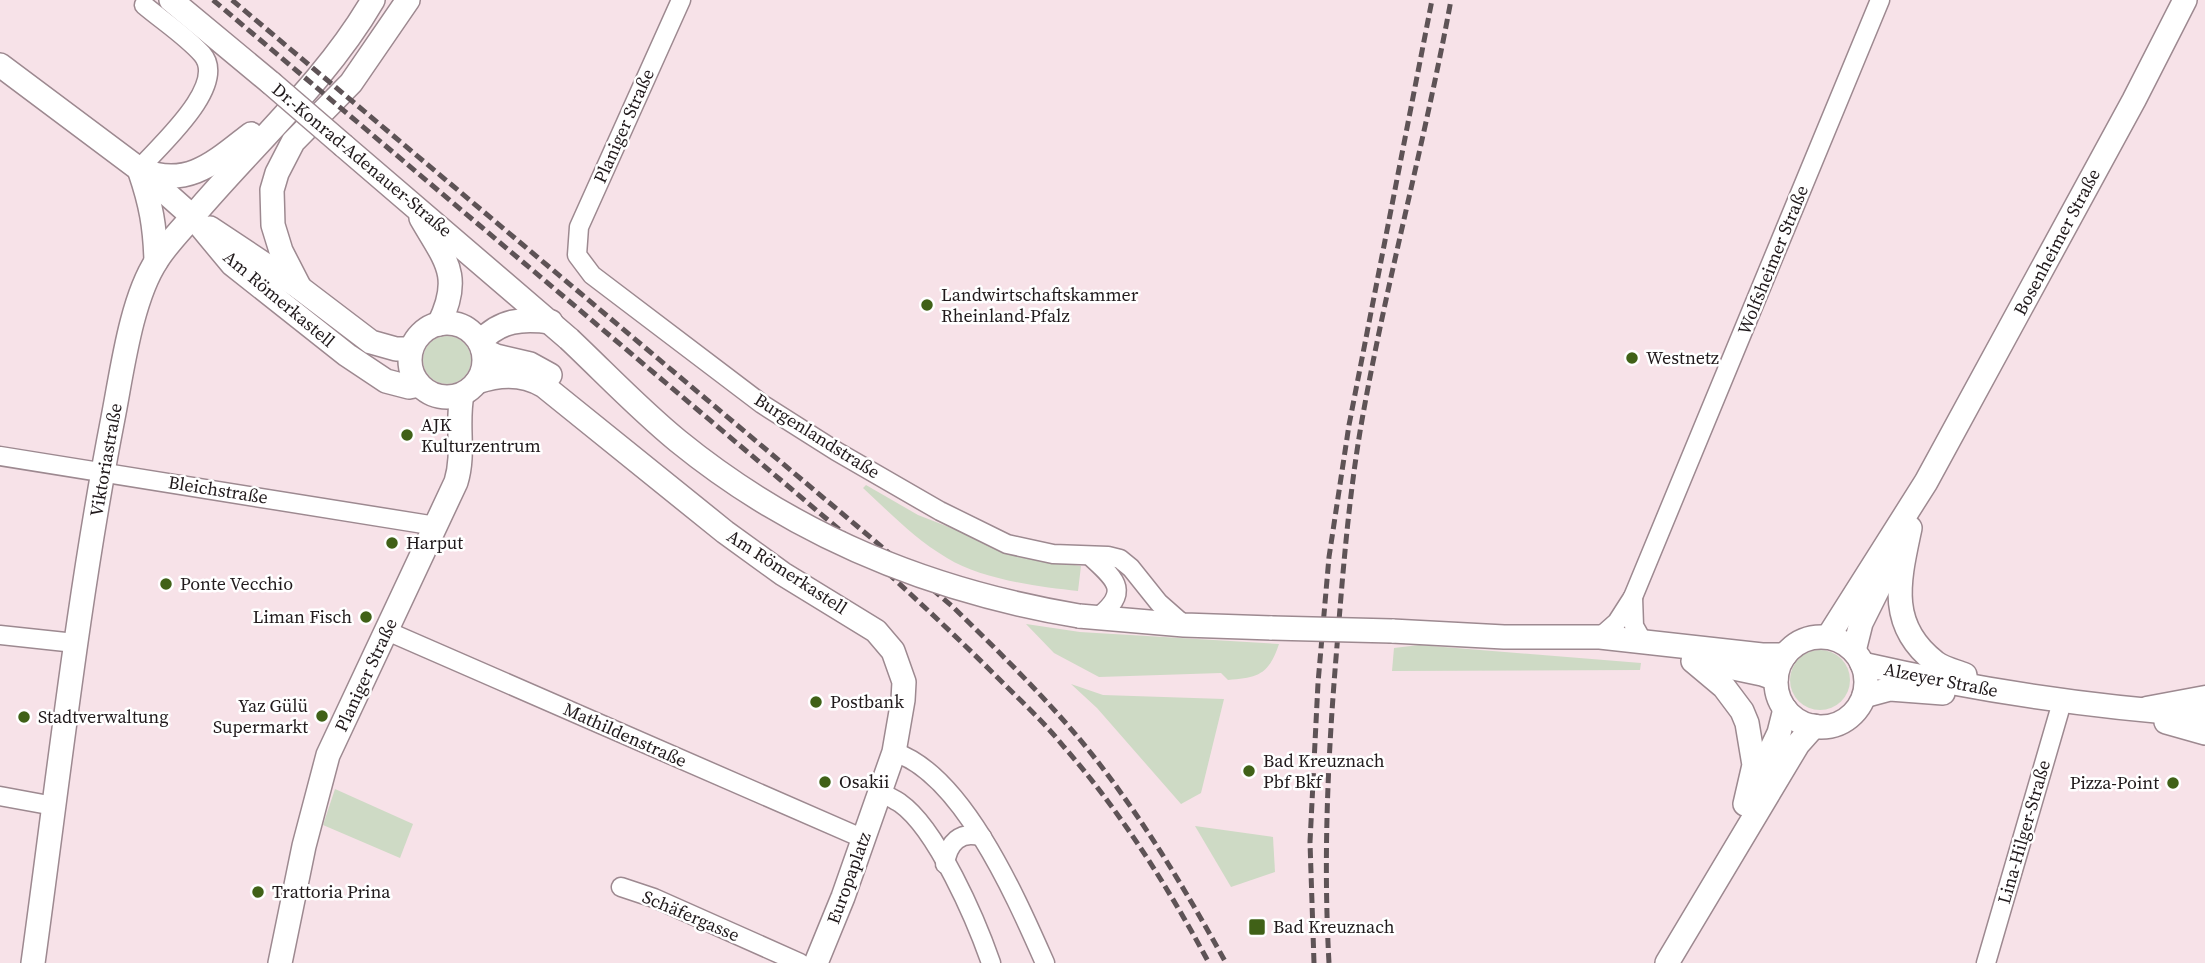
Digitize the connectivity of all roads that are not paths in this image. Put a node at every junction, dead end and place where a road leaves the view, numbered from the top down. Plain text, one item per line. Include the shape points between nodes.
1 (171, 0) edge
2 (373, 0) edge
3 (408, 0) edge
4 (681, 0) edge
5 (1880, 0) edge
6 (2185, 0) edge
7 (144, 5) dead end
8 (2, 72) edge
9 (297, 100) junction
10 (139, 169) junction
11 (412, 203) junction
12 (193, 217) junction
13 (577, 255) joint
14 (156, 261) junction
15 (300, 288) junction
16 (551, 322) junction
17 (439, 324) junction
18 (481, 346) junction
19 (411, 349) junction
20 (419, 385) junction
21 (470, 388) junction
22 (599, 429) junction
23 (0, 456) edge
24 (103, 470) junction
25 (1926, 482) junction
26 (436, 526) junction
27 (1910, 528) junction
28 (1090, 556) junction
29 (1633, 597) junction
30 (1088, 617) junction
31 (1184, 625) junction
32 (387, 631) junction
33 (0, 635) edge
34 (1504, 637) junction
35 (1600, 637) junction
36 (1828, 638) junction
37 (1643, 642) junction
38 (75, 643) junction
39 (1785, 654) junction
40 (1858, 658) junction
41 (1691, 659) junction
42 (1776, 679) junction
43 (2020, 695) junction
44 (2205, 695) edge
45 (1864, 696) junction
46 (2062, 702) junction
47 (1785, 709) junction
48 (2126, 710) junction
49 (2205, 715) edge
50 (1814, 726) junction
51 (2205, 733) edge
52 (894, 752) junction
53 (881, 792) junction
54 (0, 796) edge
55 (1745, 804) junction
56 (54, 806) junction
57 (982, 836) junction
58 (864, 839) junction
59 (1730, 855) junction
60 (945, 864) junction
61 (621, 887) dead end
62 (33, 963) edge
63 (280, 963) edge
64 (800, 963) edge
65 (816, 963) edge
66 (991, 963) edge
67 (1045, 963) edge
68 (1667, 963) edge
69 (1986, 963) edge

1 - 11 street, Dr.-Konrad-Adenauer-Straße, bridge
2 - 9 street via 328,66
3 - 15 street via 351,83 293,142 277,173 272,190 273,225
4 - 13 street, Planiger Straße via 579,227
5 - 29 street, Wolfsheimer Straße
6 - 25 street, Bosenheimer Straße
7 - 10 street via 203,55 209,67 206,88 196,105
8 - 10 street
9 - 10 street via 196,173 171,177
9 - 12 street, Viktoriastraße
10 - 12 street
10 - 14 street via 153,214
11 - 16 street, Dr.-Konrad-Adenauer-Straße
11 - 17 street via 450,273 449,300
12 - 14 street, Viktoriastraße
12 - 15 street, Am Römerkastell
12 - 20 street, Am Römerkastell via 232,264 347,355 386,381
13 - 28 street, Burgenlandstraße via 592,275 751,396 836,451 1007,544
14 - 24 street, Viktoriastraße via 134,319
15 - 19 street, Am Römerkastell via 371,342
16 - 18 street via 508,322 497,327
16 - 30 street, Dr.-Konrad-Adenauer-Straße, bridge via 686,447 748,493 815,531 865,556 948,587
17 - 18 street, Am Römerkastell via 467,328
17 - 19 street via 425,330
18 - 21 street via 484,367
18 - 22 street, Am Römerkastell via 552,376
19 - 20 street via 410,368
20 - 21 street, Am Römerkastell via 444,398
21 - 22 street, Am Römerkastell via 501,376 536,381
21 - 26 street, Planiger Straße via 460,406 460,470
22 - 52 street, Am Römerkastell via 725,532 876,631 892,651 904,682
23 - 24 street, Bleichstraße
24 - 26 street, Bleichstraße
24 - 38 street, Viktoriastraße
25 - 27 street, Bosenheimer Straße
25 - 36 street, Bosenheimer Straße
26 - 32 street, Planiger Straße
27 - 40 street, Bosenheimer Straße via 1861,623
27 - 43 street via 1899,606 1909,636 1936,664
28 - 30 street via 1113,577 1117,589 1113,606
28 - 31 street, Burgenlandstraße via 1120,559
29 - 35 street, Wolfsheimer Straße via 1617,622
29 - 37 street, Wolfsheimer Straße via 1633,626
30 - 31 street, Dr.-Konrad-Adenauer-Straße
31 - 34 street, Dr.-Konrad-Adenauer-Straße, bridge
32 - 58 street, Mathildenstraße
32 - 63 street, Planiger Straße via 328,755
33 - 38 street
34 - 35 street
34 - 41 street
35 - 37 street
36 - 39 street via 1812,638
36 - 40 street via 1846,645
37 - 39 street
38 - 56 street, Viktoriastraße
39 - 42 street
40 - 43 street, Alzeyer Straße
40 - 45 street via 1866,675
41 - 42 street
41 - 55 street via 1724,687 1747,723 1754,765
42 - 47 street
43 - 45 street, Alzeyer Straße via 1890,689
43 - 46 street, Alzeyer Straße
44 - 48 street
45 - 50 street via 1858,708 1839,723
46 - 48 street, Alzeyer Straße
46 - 69 street, Lina-Hilger-Straße
47 - 50 street
47 - 55 street via 1779,733
48 - 49 street, Alzeyer Straße
48 - 51 street, Alzeyer Straße
50 - 59 street via 1798,744
52 - 53 street, Europaplatz
52 - 57 street via 907,756 948,791
53 - 58 street, Europaplatz
53 - 60 street via 917,819
54 - 56 street
55 - 59 street
56 - 62 street, Viktoriastraße
57 - 60 street via 967,834 955,840
57 - 67 street
58 - 65 street, Europaplatz
59 - 68 street
60 - 66 street
61 - 64 street, Schäfergasse

